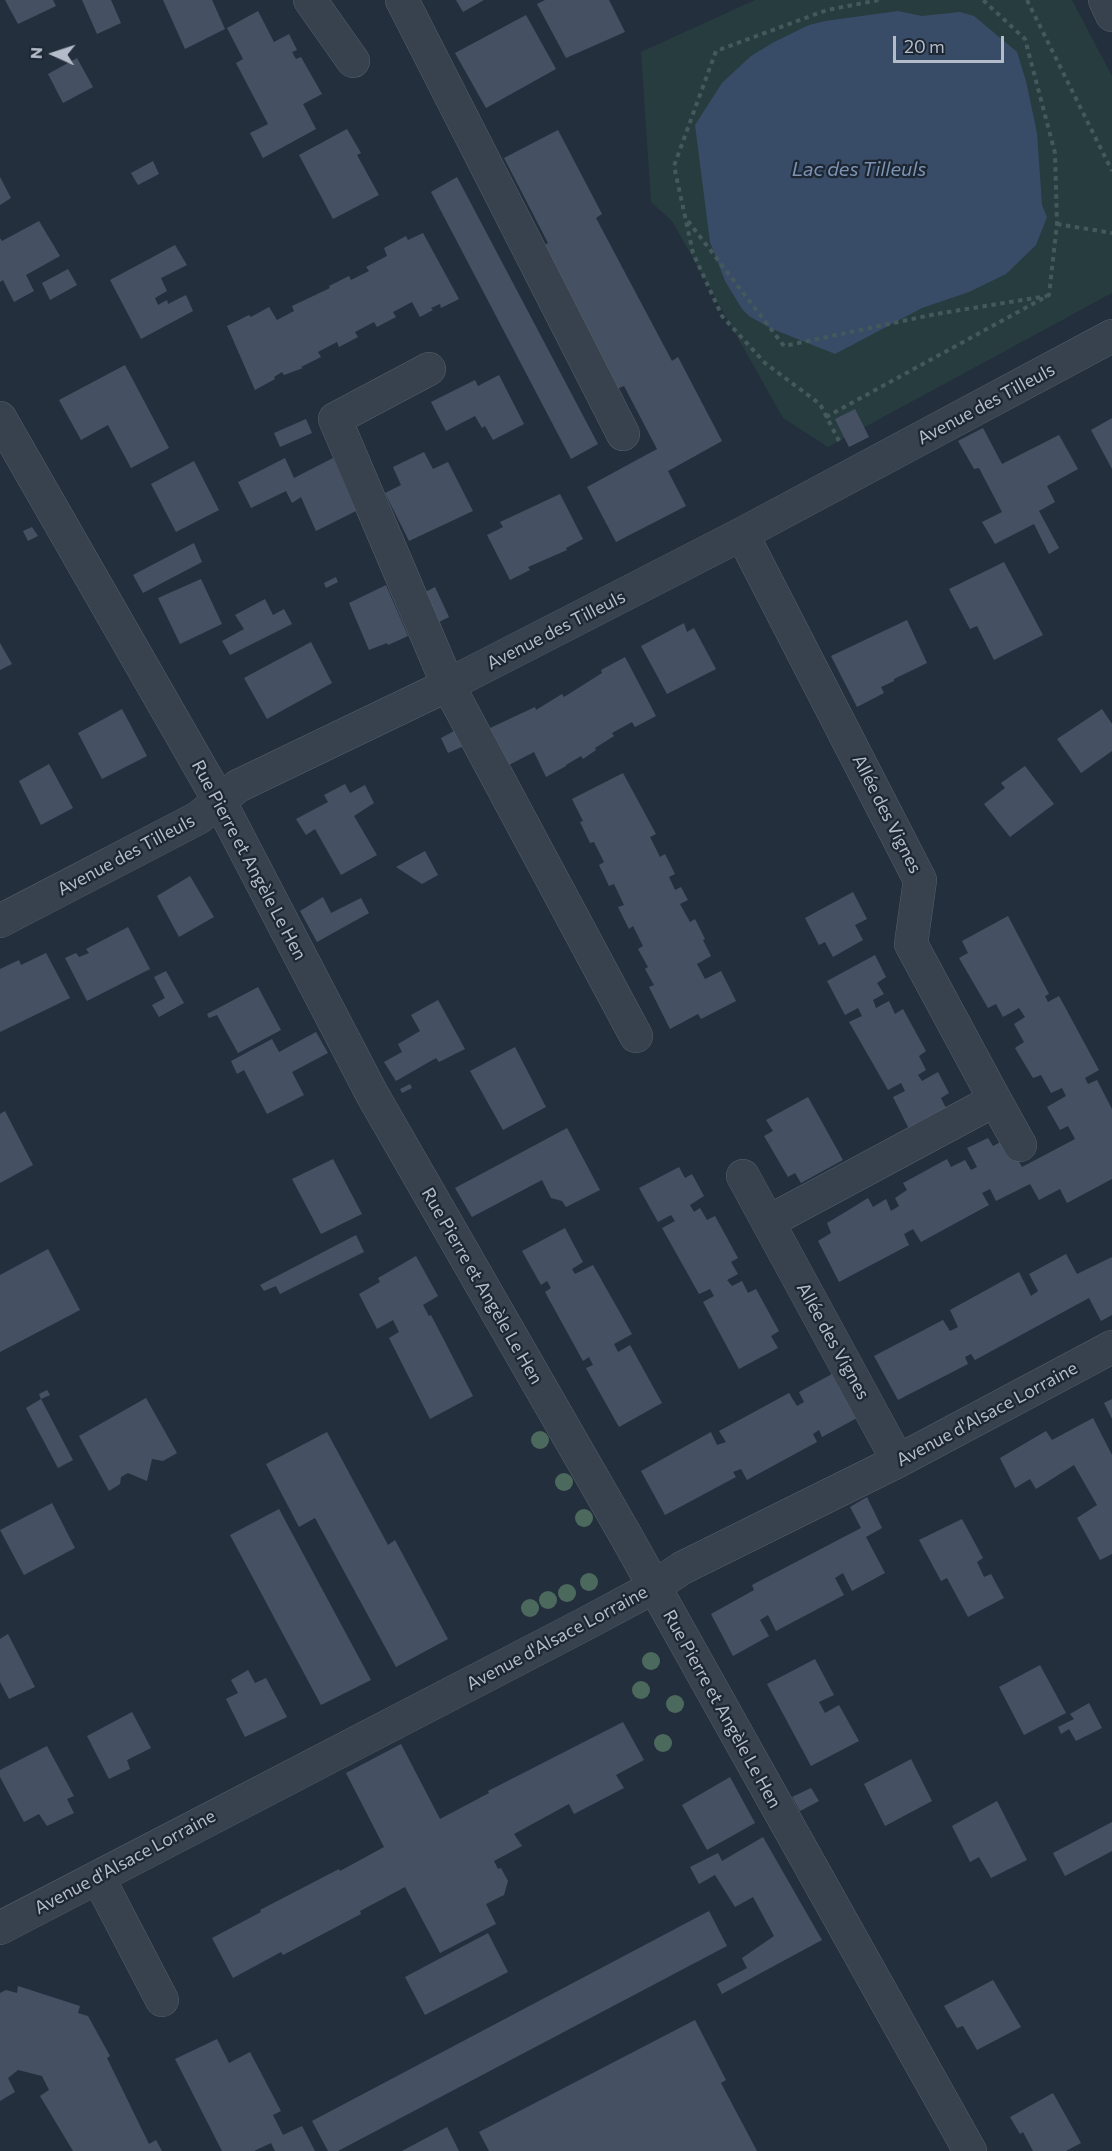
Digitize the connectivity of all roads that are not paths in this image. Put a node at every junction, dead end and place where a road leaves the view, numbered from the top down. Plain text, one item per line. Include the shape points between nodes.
1 (310, 0) edge
2 (402, 0) edge
3 (1105, 0) edge
4 (1112, 15) edge
5 (353, 61) dead end
6 (1112, 336) edge
7 (429, 369) dead end
8 (0, 418) edge
9 (623, 434) dead end
10 (742, 534) junction
11 (448, 685) junction
12 (220, 802) junction
13 (0, 921) edge
14 (636, 1036) dead end
15 (995, 1100) junction
16 (1020, 1145) dead end
17 (743, 1176) dead end
18 (768, 1222) junction
19 (1112, 1347) edge
20 (898, 1461) junction
21 (654, 1587) junction
22 (98, 1877) junction
23 (0, 1928) edge
24 (162, 2000) dead end
25 (970, 2151) edge

1 - 5 street
2 - 9 street
3 - 4 street
6 - 10 street, Avenue des Tilleuls
7 - 11 street via 335,419
8 - 12 street, Rue Pierre et Angèle Le Hen
10 - 11 street, Avenue des Tilleuls
10 - 15 street, Allée des Vignes via 921,880 911,944
11 - 12 street, Avenue des Tilleuls via 238,786
11 - 14 street
12 - 13 street, Avenue des Tilleuls via 198,818
12 - 21 street, Rue Pierre et Angèle Le Hen via 372,1094
15 - 16 street, Allée des Vignes
15 - 18 street
17 - 18 street, Allée des Vignes
18 - 20 street, Allée des Vignes
19 - 20 street, Avenue d'Alsace Lorraine
20 - 21 street, Avenue d'Alsace Lorraine via 682,1568
21 - 22 street, Avenue d'Alsace Lorraine
21 - 25 street, Rue Pierre et Angèle Le Hen
22 - 23 street, Avenue d'Alsace Lorraine
22 - 24 street

